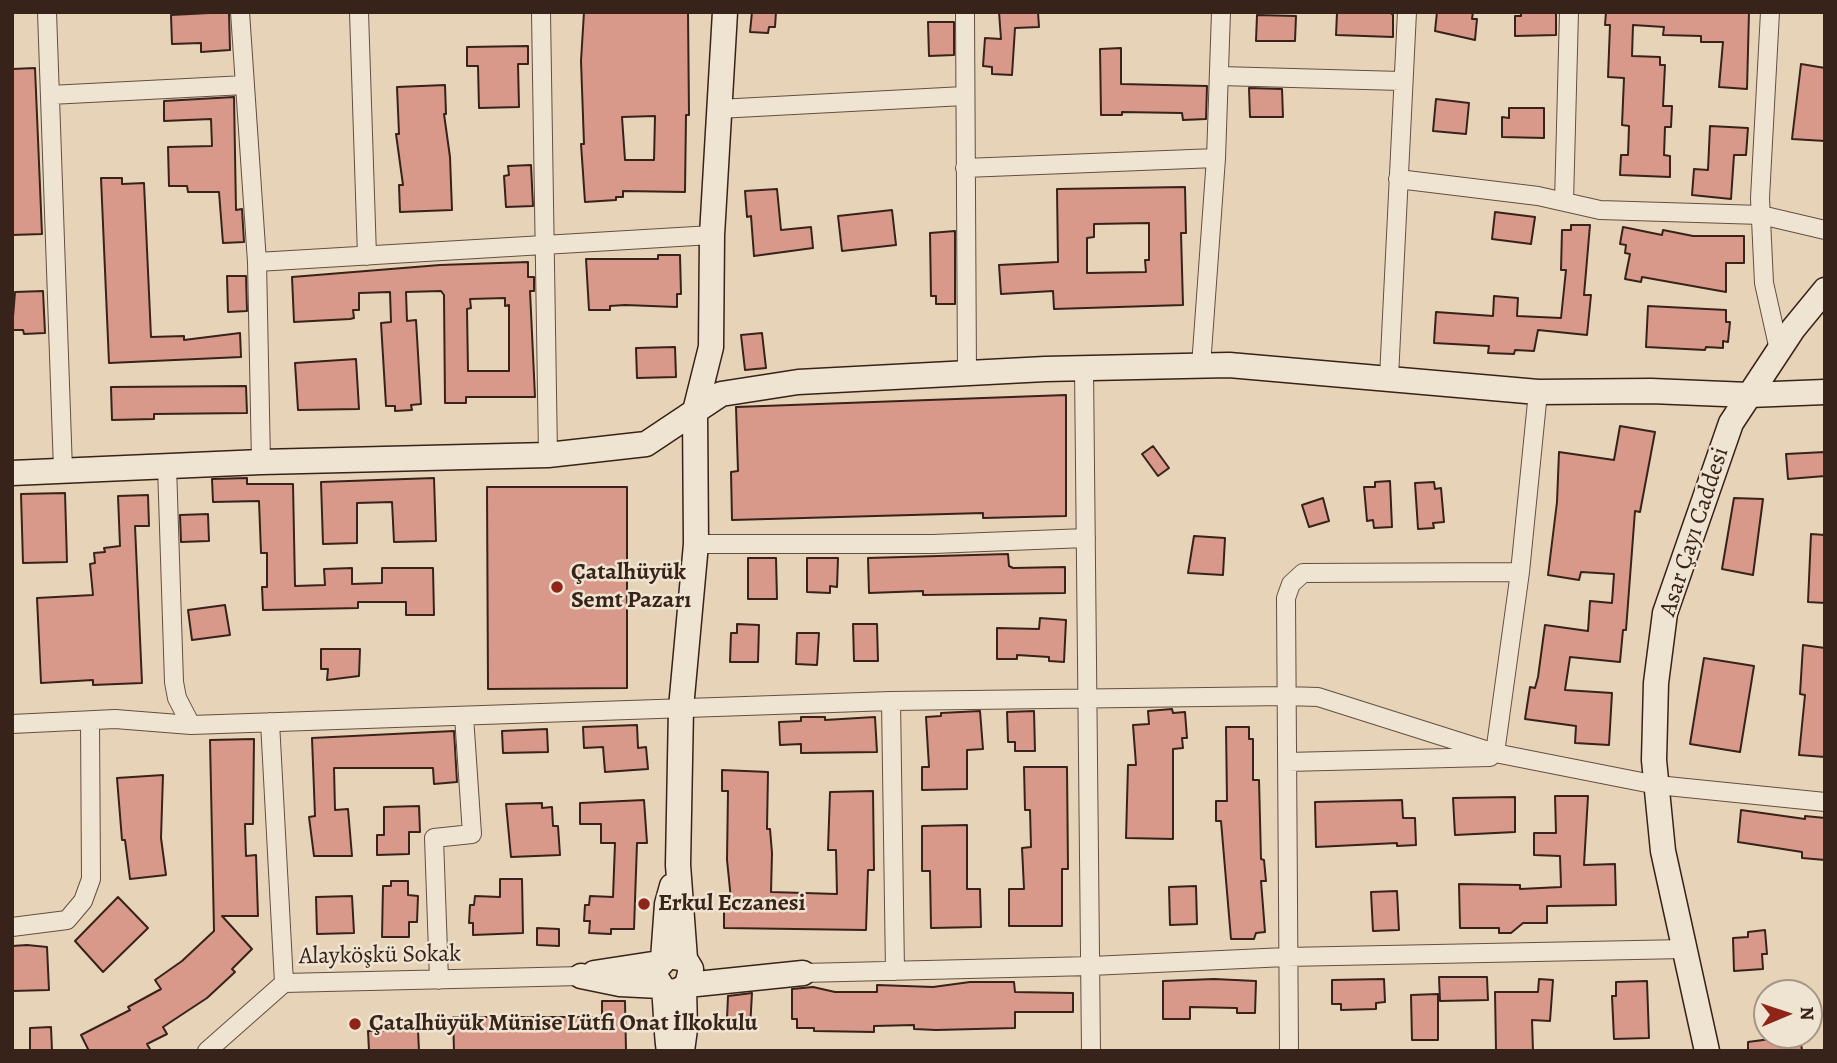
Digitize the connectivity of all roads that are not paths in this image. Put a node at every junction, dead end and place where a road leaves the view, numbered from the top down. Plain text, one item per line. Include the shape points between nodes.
1 (47, 12) edge
2 (240, 12) edge
3 (359, 12) edge
4 (541, 12) edge
5 (725, 12) edge
6 (965, 12) edge
7 (1221, 12) edge
8 (1407, 12) edge
9 (1569, 12) edge
10 (1770, 12) edge
11 (1220, 76) junction
12 (1401, 81) junction
13 (245, 85) junction
14 (50, 95) junction
15 (964, 96) junction
16 (718, 109) junction
17 (1216, 158) junction
18 (965, 169) junction
19 (1398, 179) junction
20 (1564, 202) junction
21 (1761, 215) junction
22 (1825, 230) edge
23 (712, 235) junction
24 (545, 246) junction
25 (367, 256) junction
26 (257, 262) junction
27 (1825, 290) edge
28 (1779, 350) junction
29 (1201, 366) junction
30 (1084, 368) junction
31 (967, 376) junction
32 (1389, 377) junction
33 (1538, 392) junction
34 (1825, 392) edge
35 (1749, 395) junction
36 (695, 411) junction
37 (548, 455) junction
38 (261, 462) junction
39 (167, 466) junction
40 (63, 470) junction
41 (12, 473) edge
42 (1086, 538) junction
43 (695, 544) junction
44 (1520, 572) junction
45 (1286, 696) junction
46 (1087, 699) junction
47 (891, 701) junction
48 (681, 708) junction
49 (464, 716) junction
50 (90, 720) junction
51 (270, 722) junction
52 (12, 724) edge
53 (191, 724) junction
54 (1503, 755) junction
55 (1287, 762) junction
56 (1657, 785) junction
57 (1825, 802) edge
58 (12, 927) edge
59 (1685, 949) junction
60 (1286, 957) junction
61 (1091, 966) junction
62 (895, 971) junction
63 (803, 973) joint
64 (674, 974) junction
65 (581, 976) joint
66 (439, 980) junction
67 (284, 983) junction
68 (207, 1051) edge
69 (669, 1051) edge
70 (682, 1051) edge
71 (1091, 1051) edge
72 (1289, 1051) edge
73 (1707, 1051) edge

1 - 14 street
2 - 13 street
3 - 25 street
4 - 24 street
5 - 16 street
6 - 15 street
7 - 11 street
8 - 12 street
9 - 20 street
10 - 21 street
11 - 12 street
11 - 17 street
12 - 19 street
13 - 14 street
13 - 26 street
14 - 40 street
15 - 16 street
15 - 18 street
16 - 23 street
17 - 18 street
17 - 29 street
18 - 31 street
19 - 20 street
19 - 32 street
20 - 21 street via 1600,211
21 - 22 street
21 - 28 street via 1764,283
23 - 24 street
23 - 36 street via 711,347
24 - 25 street
24 - 37 street
25 - 26 street
26 - 38 street
27 - 28 street, Asar Çayı Caddesi
28 - 35 street, Asar Çayı Caddesi
29 - 30 street
29 - 32 street
30 - 31 street
30 - 42 street
31 - 36 street via 798,382 721,394
32 - 33 street
33 - 35 street
33 - 44 street
34 - 35 street
35 - 56 street, Asar Çayı Caddesi via 1731,423 1665,613 1656,683
36 - 37 street via 646,444
36 - 43 street
37 - 38 street
38 - 39 street
39 - 40 street
39 - 53 street via 174,682
40 - 41 street
42 - 43 street via 933,544
42 - 46 street
43 - 48 street
44 - 45 street via 1303,573 1291,584 1286,598
44 - 54 street
45 - 46 street
45 - 54 street via 1318,697
45 - 55 street
46 - 47 street
46 - 61 street
47 - 48 street
47 - 62 street
48 - 49 street
48 - 64 street
49 - 51 street
49 - 66 street via 472,834 434,838
50 - 52 street
50 - 53 street
50 - 58 street via 91,879 83,901 67,920
51 - 53 street
51 - 67 street
54 - 55 street
54 - 56 street
55 - 60 street
56 - 57 street
56 - 59 street, Asar Çayı Caddesi via 1663,851
59 - 60 street
59 - 73 street, Asar Çayı Caddesi
60 - 61 street
60 - 72 street
61 - 62 street
61 - 71 street
62 - 63 street
63 - 64 street
64 - 65 street
64 - 69 street via 664,1031
64 - 70 street via 685,1029
65 - 66 street, Alayköşkü Sokak
66 - 67 street, Alayköşkü Sokak
67 - 68 street, Alayköşkü Sokak

